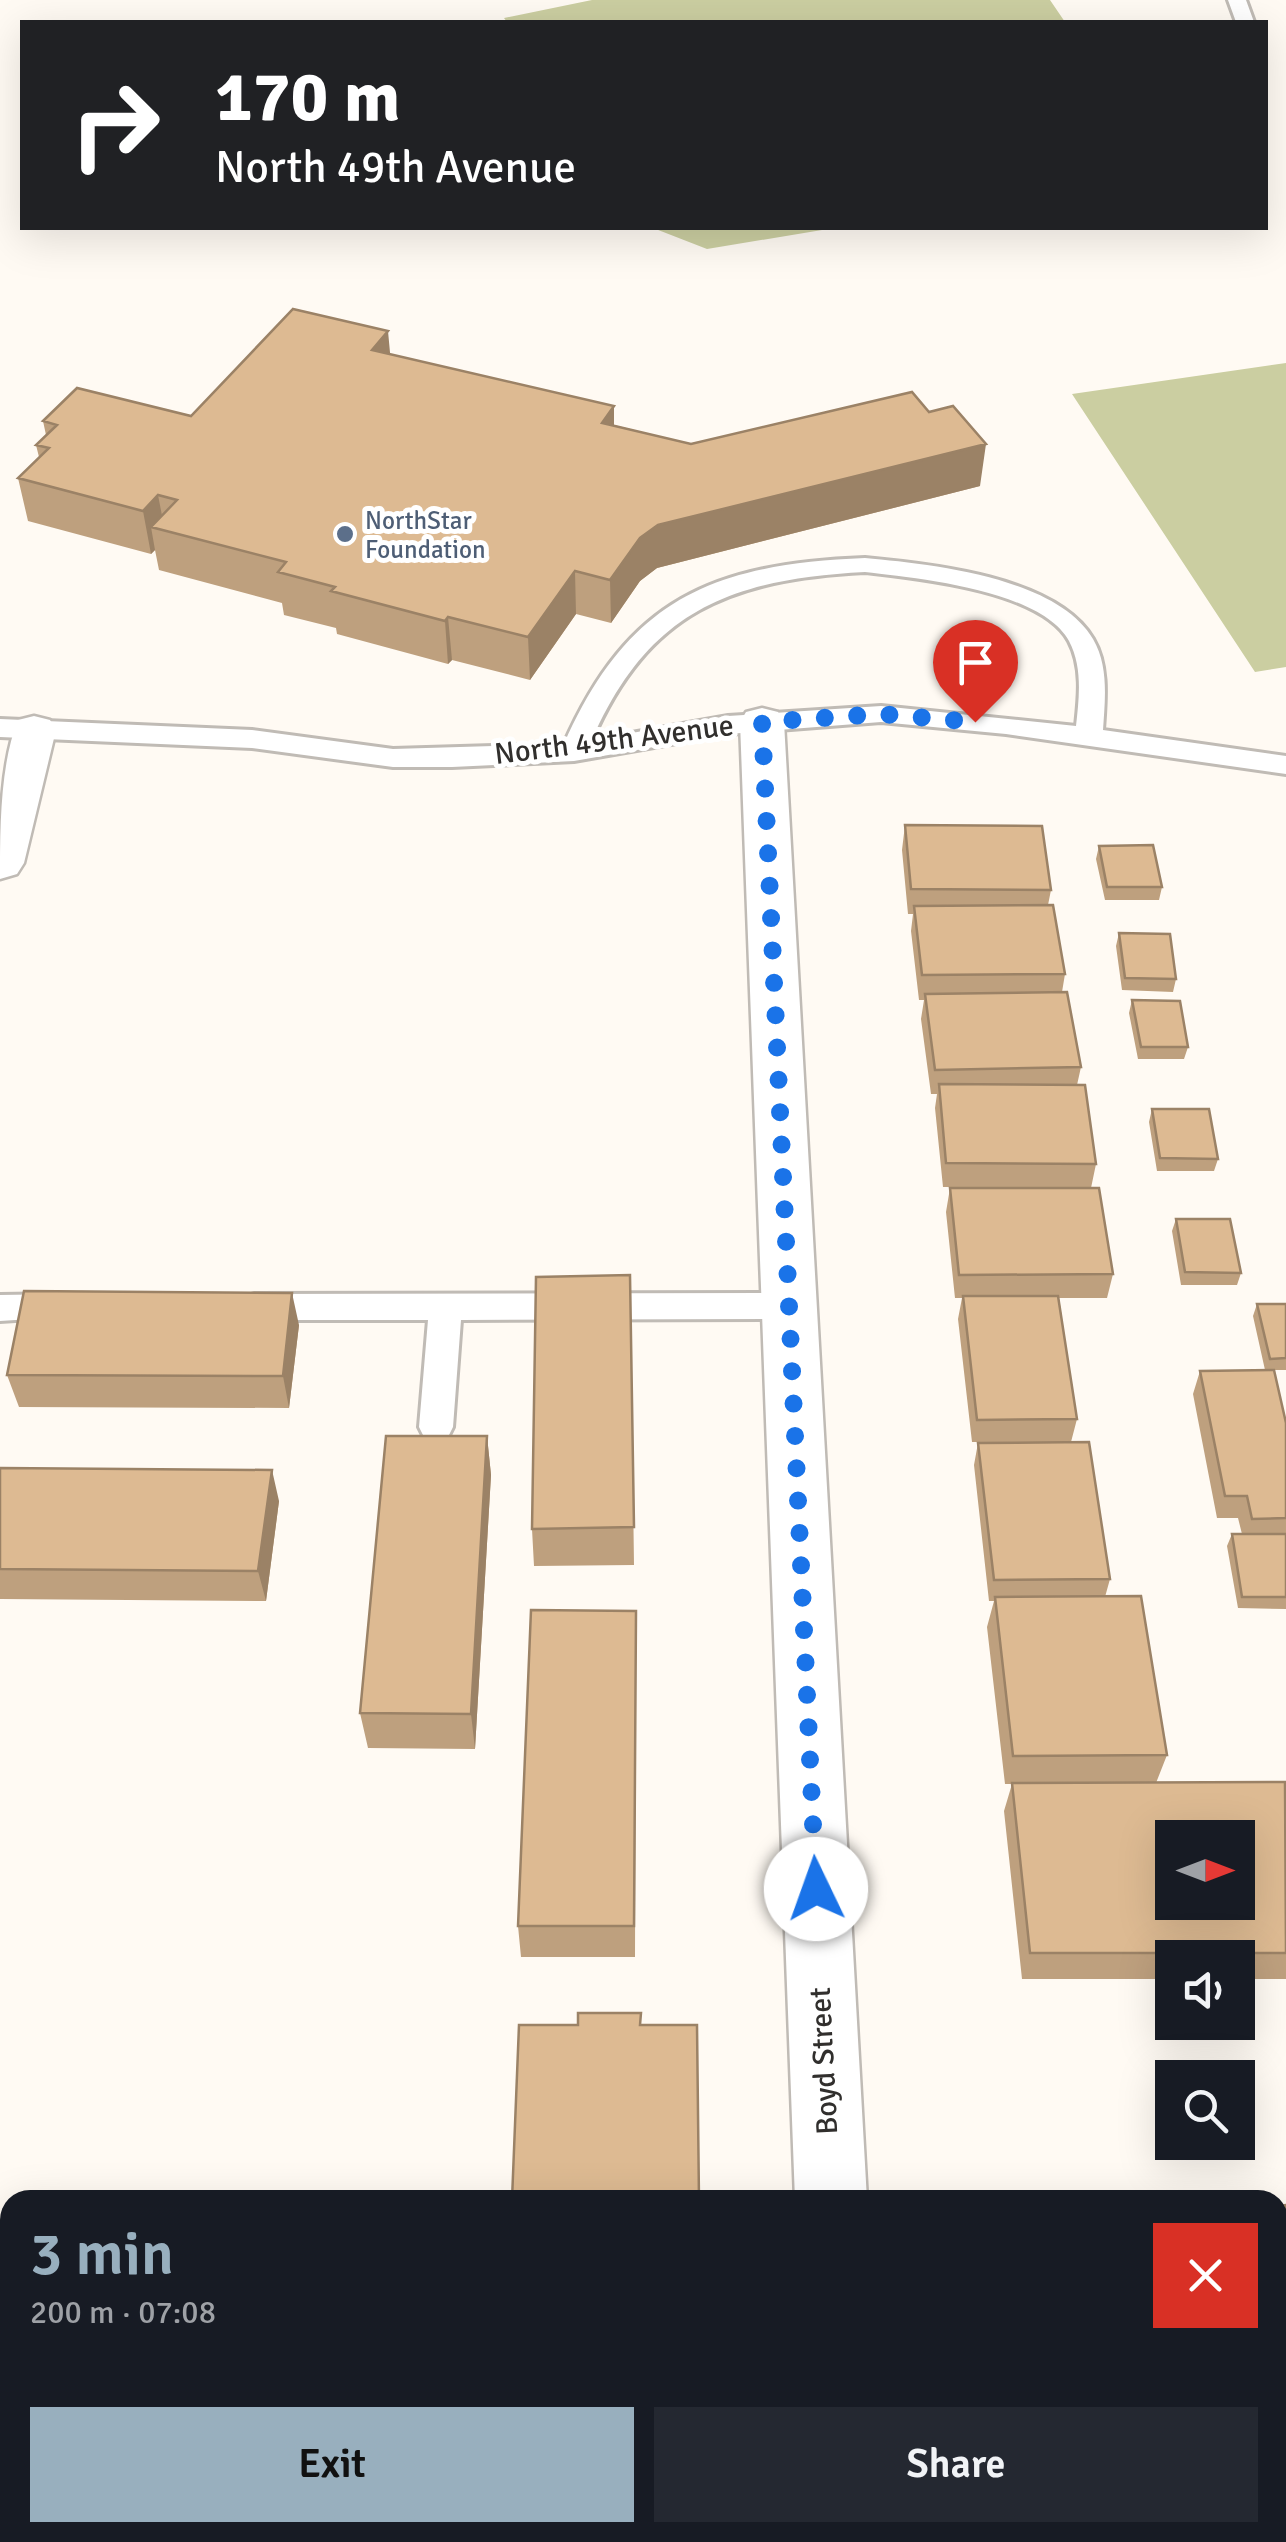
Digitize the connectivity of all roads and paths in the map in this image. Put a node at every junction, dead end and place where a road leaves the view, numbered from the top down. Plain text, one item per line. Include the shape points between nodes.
1 (762, 722) junction
2 (17, 729) edge
3 (1089, 737) junction
4 (574, 752) junction
5 (1286, 766) edge
6 (0, 863) edge
7 (789, 1306) junction
8 (213, 1307) edge
9 (446, 1307) junction
10 (0, 1308) edge
11 (97, 1308) edge
12 (436, 1428) dead end
13 (831, 2190) edge

1 - 3 lane, North 49th Avenue via 881,714
1 - 4 lane, North 49th Avenue
1 - 7 street, Boyd Street
2 - 4 lane, North 49th Avenue via 252,739 393,758
2 - 6 street
3 - 4 lane via 1092,674 1080,636 1034,601 941,571 855,562 786,566 682,610 641,638 600,684
3 - 5 lane, North 49th Avenue
7 - 9 lane
7 - 13 street, Boyd Street
8 - 9 lane
9 - 12 lane
10 - 11 lane

